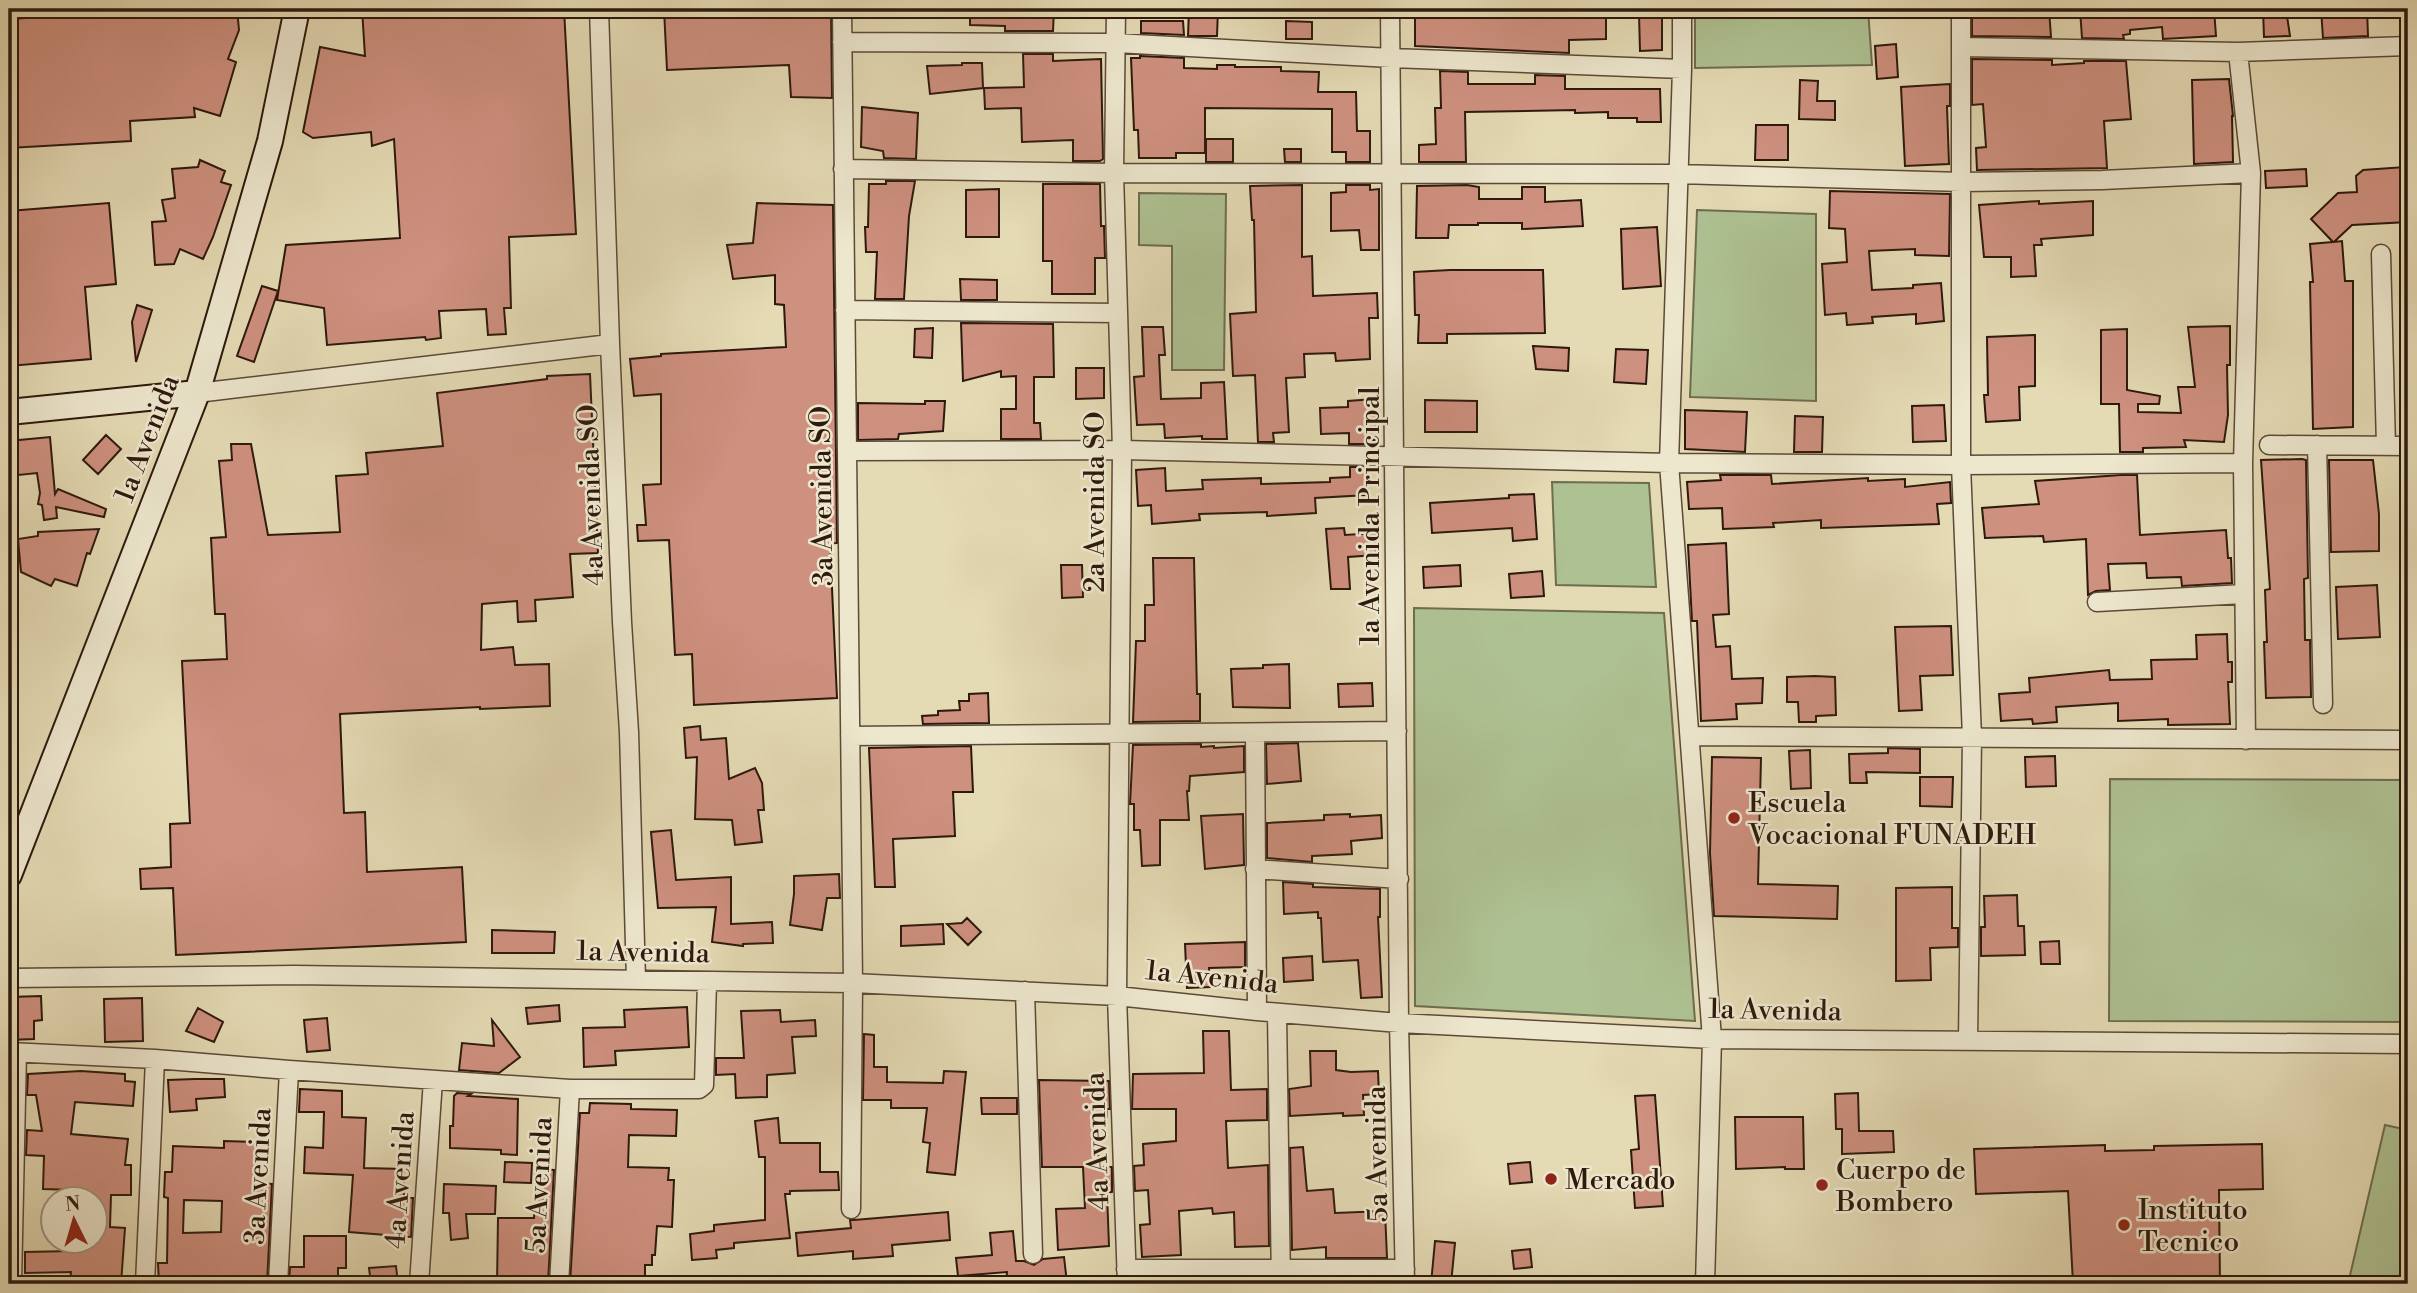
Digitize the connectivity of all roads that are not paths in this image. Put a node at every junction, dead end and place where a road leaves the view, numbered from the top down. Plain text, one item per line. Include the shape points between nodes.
1 (297, 9) edge
2 (599, 9) edge
3 (842, 9) edge
4 (1116, 9) edge
5 (1391, 9) edge
6 (1682, 9) edge
7 (1961, 9) edge
8 (842, 42) junction
9 (1116, 43) junction
10 (2408, 46) edge
11 (1961, 47) junction
12 (2238, 52) junction
13 (1391, 58) junction
14 (1682, 69) junction
15 (843, 169) junction
16 (1114, 173) junction
17 (2251, 173) junction
18 (1393, 174) junction
19 (1678, 174) junction
20 (1962, 182) junction
21 (2381, 254) dead end
22 (845, 310) junction
23 (1118, 313) junction
24 (610, 344) junction
25 (197, 393) junction
26 (9, 412) edge
27 (2269, 444) dead end
28 (2317, 445) junction
29 (2386, 446) junction
30 (2408, 446) edge
31 (1122, 450) junction
32 (847, 451) junction
33 (1395, 455) junction
34 (1669, 463) junction
35 (2243, 463) junction
36 (1961, 465) junction
37 (2244, 594) junction
38 (2097, 602) dead end
39 (2323, 704) dead end
40 (1397, 731) junction
41 (1255, 733) junction
42 (1120, 734) junction
43 (850, 736) junction
44 (1691, 736) junction
45 (1972, 737) junction
46 (2246, 740) junction
47 (2408, 740) edge
48 (1255, 869) junction
49 (9, 876) edge
50 (1399, 879) junction
51 (9, 978) edge
52 (636, 980) junction
53 (706, 982) junction
54 (853, 983) junction
55 (1024, 991) junction
56 (1117, 996) junction
57 (1257, 1011) junction
58 (1277, 1013) junction
59 (1399, 1023) junction
60 (1712, 1039) junction
61 (1968, 1041) junction
62 (2408, 1044) edge
63 (13, 1052) edge
64 (155, 1059) junction
65 (289, 1070) junction
66 (433, 1080) junction
67 (570, 1089) junction
68 (851, 1209) dead end
69 (1033, 1254) dead end
70 (1127, 1277) edge
71 (1281, 1277) edge
72 (1405, 1277) edge
73 (12, 1284) edge
74 (145, 1284) edge
75 (278, 1284) edge
76 (419, 1284) edge
77 (559, 1284) edge
78 (1705, 1284) edge

1 - 25 street, 1a Avenida via 270,141
2 - 24 street, 4a Avenida SO
3 - 8 street, 3a Avenida SO
4 - 9 street, 2a Avenida SO
5 - 13 street, 1a Avenida Principal
6 - 14 street
7 - 11 street
8 - 9 street
8 - 15 street, 3a Avenida SO
9 - 13 street
9 - 16 street, 2a Avenida SO
10 - 12 street
11 - 12 street
11 - 20 street
12 - 17 street
13 - 14 street
13 - 18 street, 1a Avenida Principal
14 - 19 street
15 - 16 street
15 - 22 street, 3a Avenida SO
16 - 18 street
16 - 23 street, 2a Avenida SO
17 - 20 street
17 - 35 street
18 - 19 street
18 - 33 street, 1a Avenida Principal
19 - 20 street
19 - 34 street
20 - 36 street
21 - 29 street
22 - 23 street
22 - 32 street, 3a Avenida SO
23 - 31 street, 2a Avenida SO
24 - 25 street
24 - 52 street, 4a Avenida SO
25 - 26 street
25 - 49 street, 1a Avenida
27 - 28 street
28 - 29 street
28 - 39 street
29 - 30 street
31 - 32 street
31 - 33 street
31 - 42 street, 2a Avenida SO
32 - 43 street, 3a Avenida SO
33 - 34 street
33 - 40 street, 1a Avenida Principal
34 - 36 street
34 - 44 street
35 - 36 street
35 - 37 street
36 - 45 street
37 - 38 street
37 - 46 street
40 - 41 street
40 - 50 street, 1a Avenida Principal
41 - 42 street
41 - 48 street
42 - 43 street
42 - 56 street, 2a Avenida SO
43 - 54 street, 3a Avenida SO
44 - 45 street
44 - 60 street
45 - 46 street
45 - 61 street
46 - 47 street
48 - 50 street
48 - 57 street
50 - 59 street, 1a Avenida Principal
51 - 52 street, 1a Avenida via 294,975
52 - 53 street, 1a Avenida
53 - 54 street, 1a Avenida
53 - 67 street via 702,1088
54 - 55 street, 1a Avenida
54 - 68 street, 3a Avenida SO
55 - 56 street, 1a Avenida
55 - 69 street
56 - 57 street, 1a Avenida
56 - 70 street, 4a Avenida
57 - 58 street, 1a Avenida
58 - 59 street, 1a Avenida
58 - 71 street
59 - 60 street, 1a Avenida
59 - 72 street, 5a Avenida
60 - 61 street, 1a Avenida
60 - 78 street
61 - 62 street, 1a Avenida
63 - 64 street
63 - 73 street
64 - 65 street
64 - 74 street
65 - 66 street
65 - 75 street, 3a Avenida
66 - 67 street
66 - 76 street, 4a Avenida
67 - 77 street, 5a Avenida
70 - 71 street
71 - 72 street

